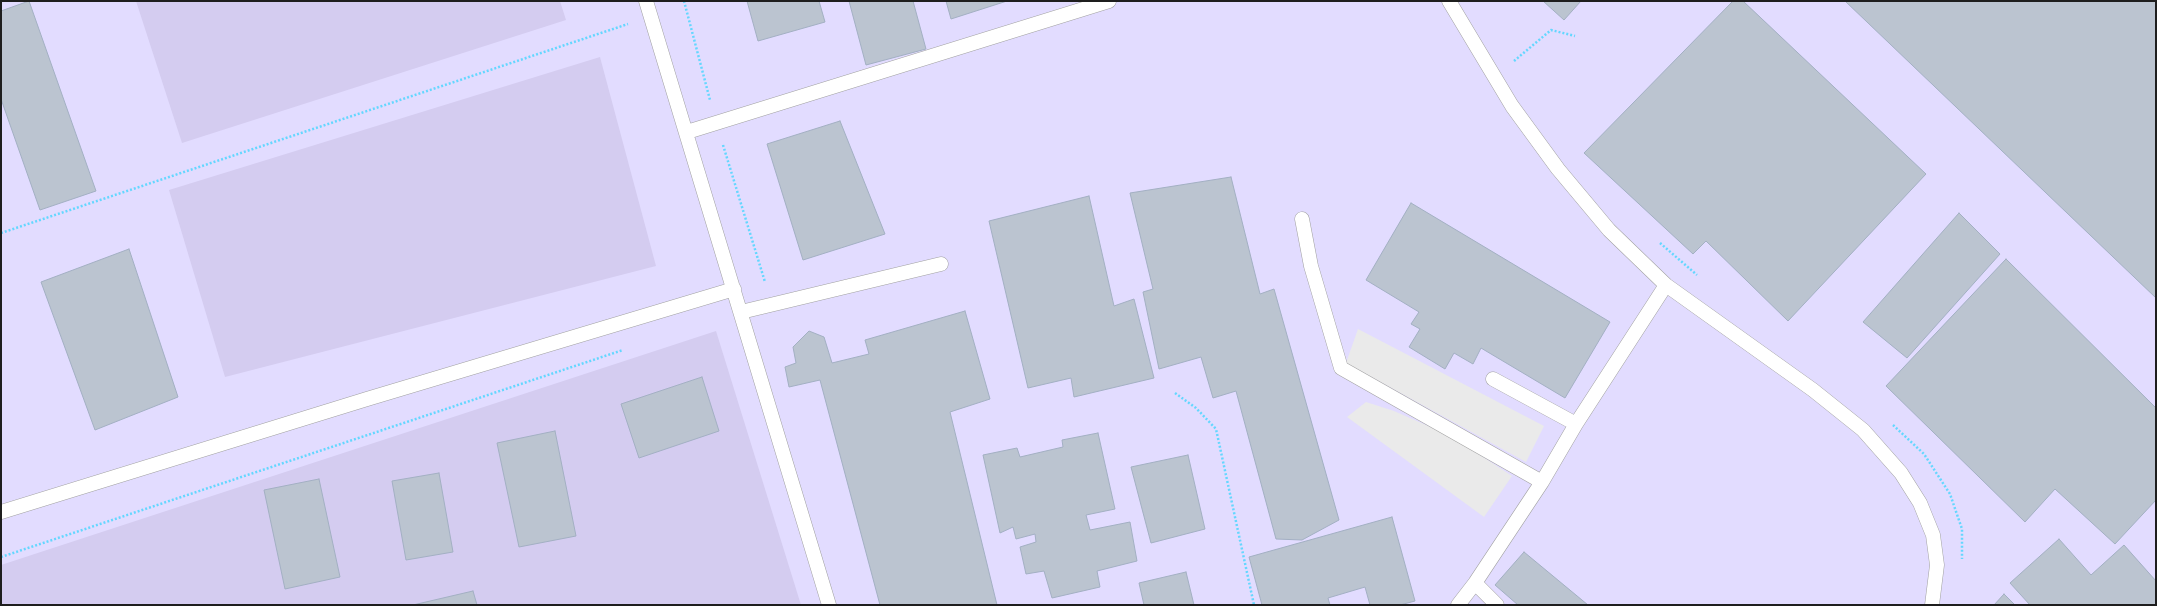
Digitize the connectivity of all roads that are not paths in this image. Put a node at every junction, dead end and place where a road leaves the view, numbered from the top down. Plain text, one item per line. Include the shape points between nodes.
1 (646, 1) edge
2 (1109, 1) edge
3 (1449, 1) edge
4 (686, 132) junction
5 (1302, 218) dead end
6 (941, 264) dead end
7 (1666, 285) junction
8 (734, 289) junction
9 (741, 312) junction
10 (1493, 379) dead end
11 (1576, 424) junction
12 (1542, 482) junction
13 (1, 512) edge
14 (1475, 583) junction
15 (829, 605) edge
16 (1458, 605) edge
17 (1497, 605) edge
18 (1932, 605) edge

1 - 4 lane
2 - 4 lane
3 - 7 lane via 1512,106 1558,169 1609,230
4 - 8 lane
5 - 12 lane via 1311,266 1341,368
6 - 9 lane
7 - 11 lane
7 - 18 lane via 1813,390 1862,430 1890,459 1911,487 1933,535 1938,565
8 - 9 lane
8 - 13 lane
9 - 15 lane
10 - 11 lane
11 - 12 lane
12 - 14 lane
14 - 16 lane
14 - 17 lane

